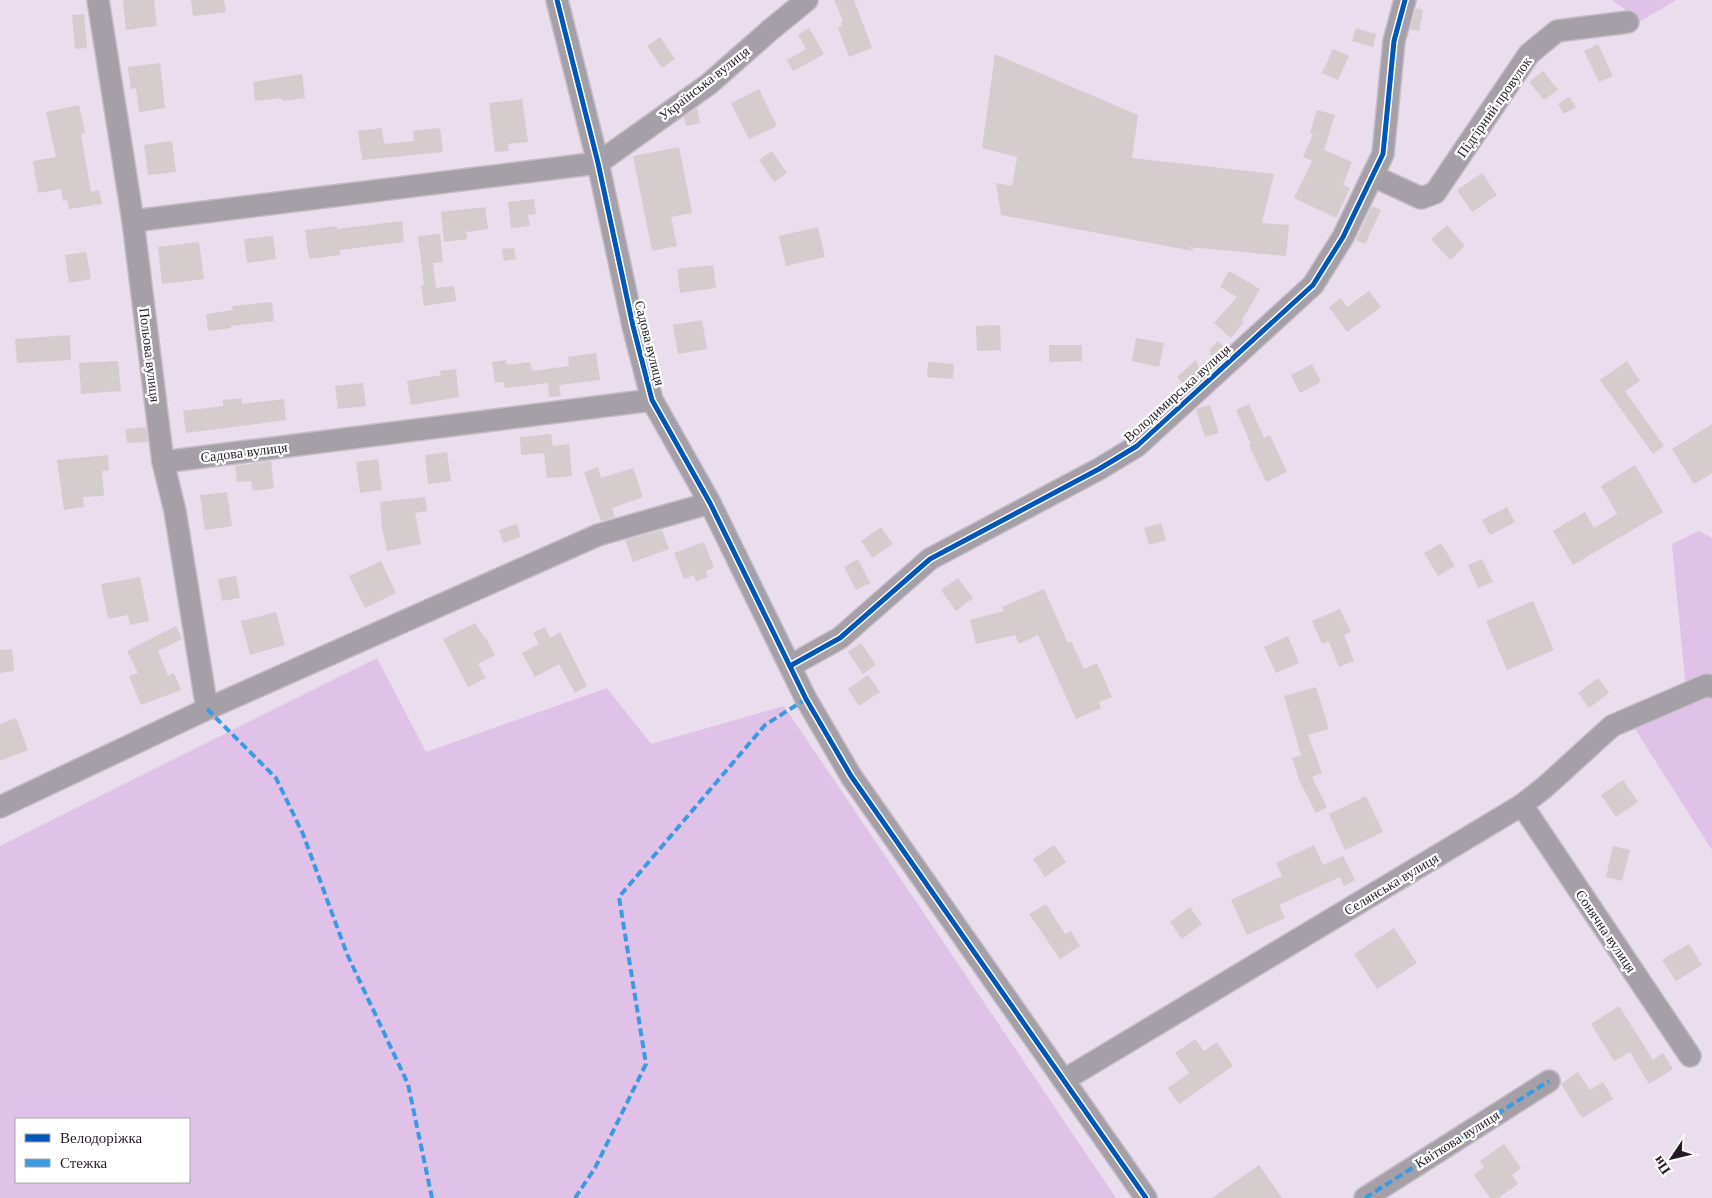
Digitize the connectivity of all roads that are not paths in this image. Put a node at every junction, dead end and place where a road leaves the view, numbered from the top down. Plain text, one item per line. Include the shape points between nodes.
1 (98, 0) edge
2 (557, 0) edge
3 (807, 0) edge
4 (1405, 0) edge
5 (1628, 22) dead end
6 (598, 164) junction
7 (1373, 176) junction
8 (133, 221) junction
9 (652, 400) junction
10 (163, 462) junction
11 (710, 503) junction
12 (790, 666) junction
13 (1712, 687) edge
14 (207, 708) junction
15 (1522, 805) junction
16 (0, 807) edge
17 (1690, 1056) dead end
18 (1064, 1080) junction
19 (1549, 1081) dead end
20 (1146, 1198) edge
21 (1365, 1198) edge

1 - 8 street, Польова вулиця
2 - 6 street, Садова вулиця
3 - 6 street, Українська вулиця via 708,84
4 - 7 street, Володимирська вулиця via 1394,41 1383,154
5 - 7 street, Підгірний провулок via 1557,31 1530,54 1435,193 1421,198
6 - 8 street
6 - 9 street, Садова вулиця
7 - 12 street, Володимирська вулиця via 1343,237 1313,285 1137,446 930,559 840,638
8 - 10 street, Польова вулиця
9 - 10 street, Садова вулиця
9 - 11 street, Садова вулиця
10 - 14 street, Польова вулиця via 175,511
11 - 12 street, Садова вулиця
11 - 14 street via 598,534
12 - 18 street, Садова вулиця via 851,776
13 - 15 street, Селянська вулиця via 1707,685 1612,726
14 - 16 street
15 - 17 street, Сонячна вулиця
15 - 18 street, Селянська вулиця
18 - 20 street, Садова вулиця
19 - 21 street, Квіткова вулиця

